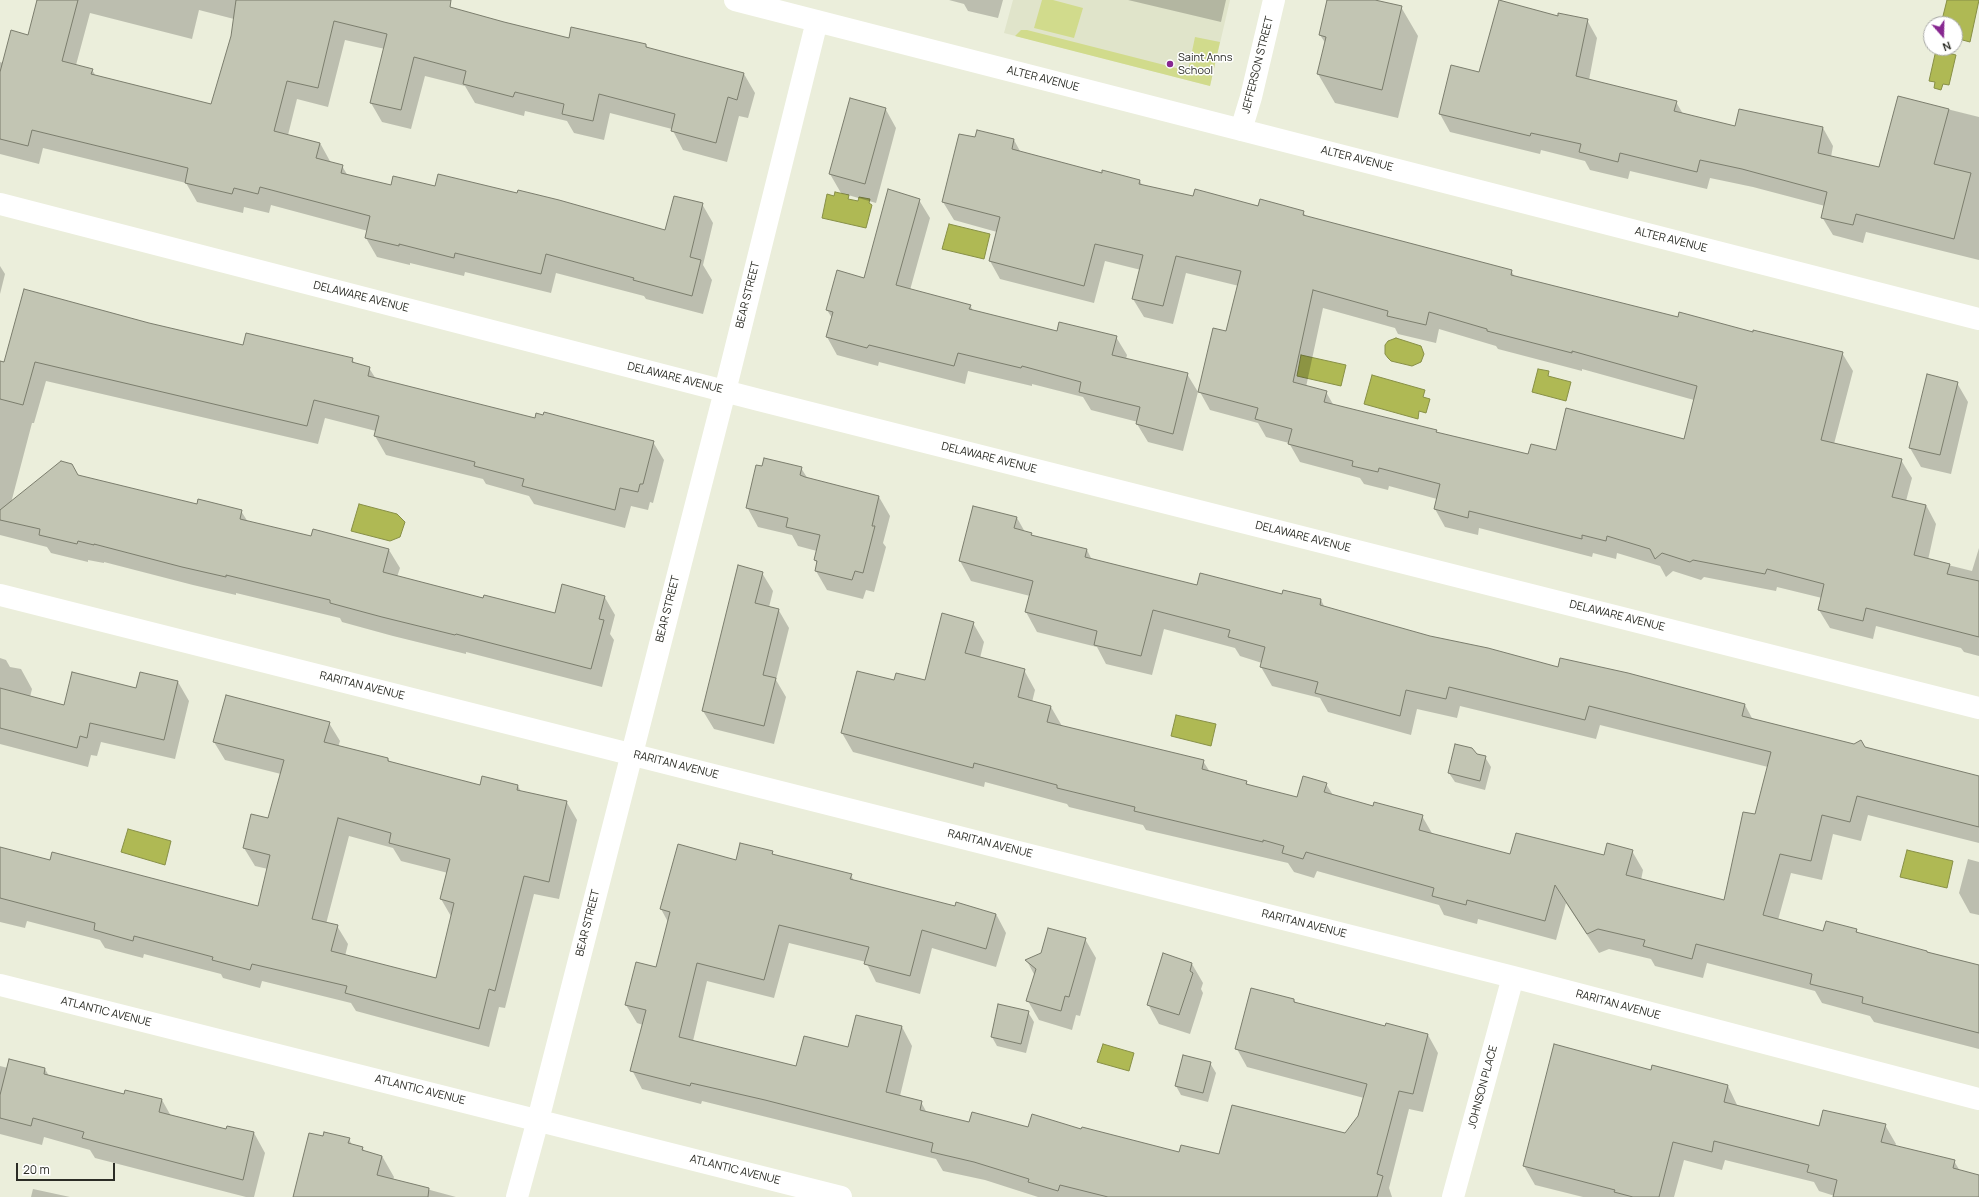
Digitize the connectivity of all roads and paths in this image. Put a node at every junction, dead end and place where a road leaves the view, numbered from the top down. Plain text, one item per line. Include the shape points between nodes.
1 (735, 0) edge
2 (1274, 0) edge
3 (817, 21) junction
4 (1241, 130) junction
5 (0, 204) edge
6 (1979, 319) edge
7 (725, 390) junction
8 (0, 595) edge
9 (1979, 708) edge
10 (631, 753) junction
11 (1513, 977) junction
12 (0, 985) edge
13 (1979, 1099) edge
14 (538, 1120) junction
15 (517, 1197) edge
16 (841, 1197) edge
17 (1453, 1197) edge

1 - 3 street, ALTER AVENUE
2 - 4 street, JEFFERSON STREET
3 - 4 street, ALTER AVENUE
3 - 7 street, BEAR STREET
4 - 6 street, ALTER AVENUE
5 - 7 street, DELAWARE AVENUE
7 - 9 street, DELAWARE AVENUE
7 - 10 street, BEAR STREET
8 - 10 street, RARITAN AVENUE
10 - 11 street, RARITAN AVENUE
10 - 14 street, BEAR STREET
11 - 13 street, RARITAN AVENUE
11 - 17 street, JOHNSON PLACE
12 - 14 street, ATLANTIC AVENUE
14 - 15 street, BEAR STREET
14 - 16 street, ATLANTIC AVENUE

